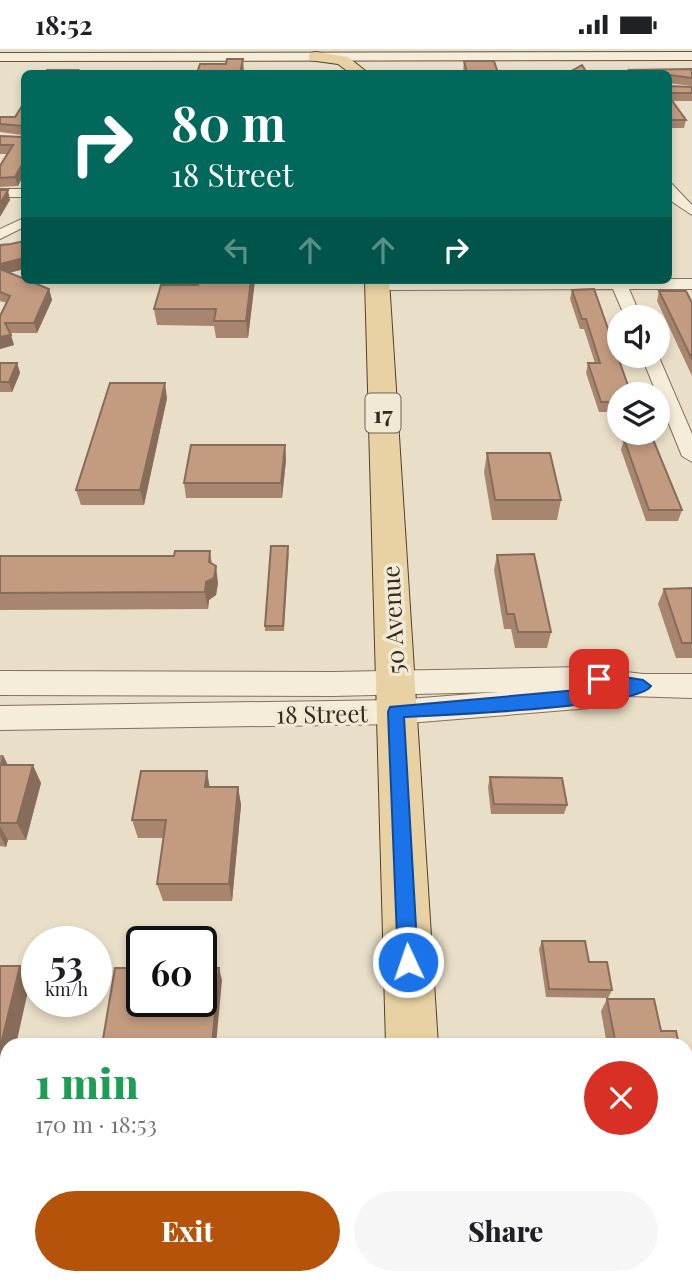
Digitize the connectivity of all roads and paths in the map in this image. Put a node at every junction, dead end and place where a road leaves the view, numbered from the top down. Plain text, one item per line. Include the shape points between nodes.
1 (341, 49) edge
2 (0, 54) edge
3 (319, 54) junction
4 (692, 56) edge
5 (363, 61) edge
6 (672, 191) edge
7 (0, 193) edge
8 (21, 193) edge
9 (692, 211) edge
10 (21, 230) edge
11 (21, 232) edge
12 (0, 235) edge
13 (0, 241) edge
14 (377, 284) edge
15 (619, 284) joint
16 (692, 284) edge
17 (628, 305) edge
18 (655, 368) edge
19 (692, 456) edge
20 (0, 683) edge
21 (692, 687) edge
22 (395, 696) junction
23 (0, 718) edge
24 (412, 1038) edge

1 - 3 main road
2 - 3 main road
3 - 5 main road
4 - 5 main road
6 - 9 street
7 - 8 street
10 - 12 street
11 - 13 street via 10,243
14 - 22 main road, 50 Avenue / 17
15 - 16 street
15 - 17 street
18 - 19 street
20 - 22 street, 18 Street
21 - 22 street, 18 Street via 643,686 594,698
22 - 23 street, 18 Street
22 - 24 main road, 50 Avenue / 17

